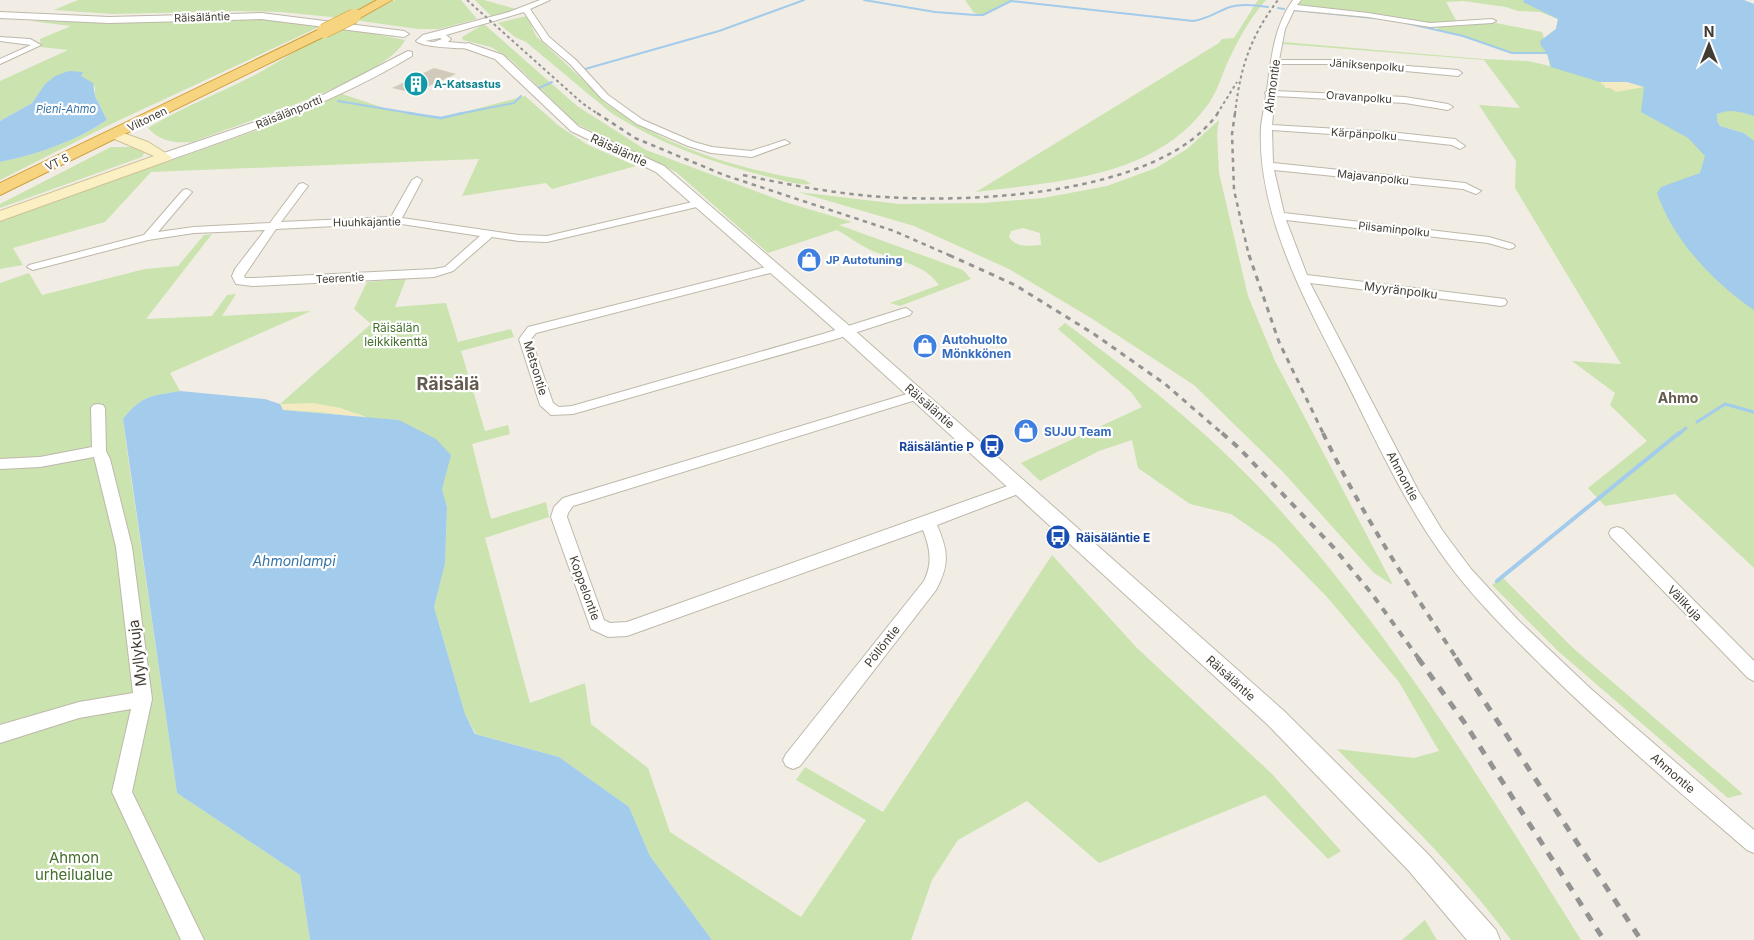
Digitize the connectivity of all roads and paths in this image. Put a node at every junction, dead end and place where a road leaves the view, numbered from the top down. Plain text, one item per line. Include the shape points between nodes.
1 (386, 0) edge
2 (546, 0) edge
3 (1298, 0) edge
4 (1291, 7) junction
5 (526, 9) junction
6 (0, 15) edge
7 (1492, 21) dead end
8 (404, 34) junction
9 (0, 39) edge
10 (439, 39) junction
11 (420, 40) junction
12 (468, 46) joint
13 (408, 54) junction
14 (0, 62) edge
15 (1275, 62) junction
16 (1458, 73) dead end
17 (1269, 93) junction
18 (1448, 107) dead end
19 (1266, 127) junction
20 (115, 134) junction
21 (785, 143) dead end
22 (1460, 146) dead end
23 (165, 157) junction
24 (1269, 166) junction
25 (417, 180) dead end
26 (303, 186) dead end
27 (0, 190) edge
28 (1476, 191) dead end
29 (186, 192) dead end
30 (701, 203) junction
31 (0, 216) edge
32 (1278, 216) junction
33 (395, 220) junction
34 (272, 226) junction
35 (490, 233) junction
36 (148, 236) junction
37 (1509, 246) dead end
38 (33, 267) dead end
39 (774, 269) junction
40 (1302, 278) junction
41 (1501, 302) dead end
42 (906, 312) dead end
43 (848, 332) junction
44 (917, 395) junction
45 (98, 408) dead end
46 (99, 451) junction
47 (0, 464) edge
48 (1021, 487) junction
49 (928, 522) junction
50 (1617, 533) dead end
51 (1754, 673) edge
52 (143, 699) junction
53 (0, 734) edge
54 (793, 760) dead end
55 (1754, 843) edge
56 (193, 940) edge
57 (1486, 940) edge

1 - 20 highway, Viitonen, bridge
2 - 5 street
3 - 4 street, Ahmontie
4 - 7 street via 1368,15 1430,26
4 - 15 street, Ahmontie via 1279,33
5 - 10 street via 460,28
5 - 21 street via 546,39 573,62 605,97 640,122 711,150 752,154
6 - 8 street, Räisäläntie via 109,20 261,16
8 - 10 street
8 - 11 street
9 - 14 street via 30,41 37,45
10 - 11 street
10 - 12 street
10 - 13 street
11 - 13 street
12 - 30 street, Räisäläntie via 499,57 575,130 660,169
13 - 23 street, Räisälänportti via 369,78 269,121
15 - 16 street, Jäniksenpolku via 1332,62
15 - 17 street, Ahmontie
17 - 18 street, Oravanpolku via 1405,100
17 - 19 street, Ahmontie
19 - 22 street, Kärpänpolku via 1389,135 1455,142
19 - 24 street, Ahmontie
20 - 23 main road, Viitonen
20 - 27 highway, VT 5
23 - 31 main road
24 - 28 street, Majavanpolku via 1465,186
24 - 32 street, Ahmontie
25 - 33 street
26 - 34 street
29 - 36 street
30 - 35 street, Huuhkajantie via 547,239
30 - 39 street, Räisäläntie
32 - 37 street, Piisaminpolku via 1489,240
32 - 40 street, Ahmontie
33 - 34 street, Huuhkajantie
33 - 35 street, Huuhkajantie
34 - 35 street, Teerentie via 241,270 240,281 434,273 449,269
34 - 36 street, Huuhkajantie
36 - 38 street, Huuhkajantie
39 - 43 street, Räisäläntie
39 - 43 street, Metsontie via 532,330 526,335 526,340 549,407 556,412 573,410
40 - 41 street, Myyränpolku
40 - 55 street, Ahmontie via 1423,514 1464,572 1516,630 1603,712
42 - 43 street, Metsontie
43 - 44 street, Räisäläntie
44 - 48 street, Räisäläntie
44 - 49 street, Koppelontie via 573,500 559,517 597,624 613,631 634,627
45 - 46 street, Myllykuja
46 - 47 street via 40,462
46 - 52 street, Myllykuja via 124,547
48 - 49 street, Koppelontie
48 - 57 street, Räisäläntie via 1276,718 1418,862
49 - 54 street, Pöllöntie via 940,554 938,572
50 - 51 street, Välikuja
52 - 53 street via 79,710
52 - 56 street, Myllykuja via 122,792

